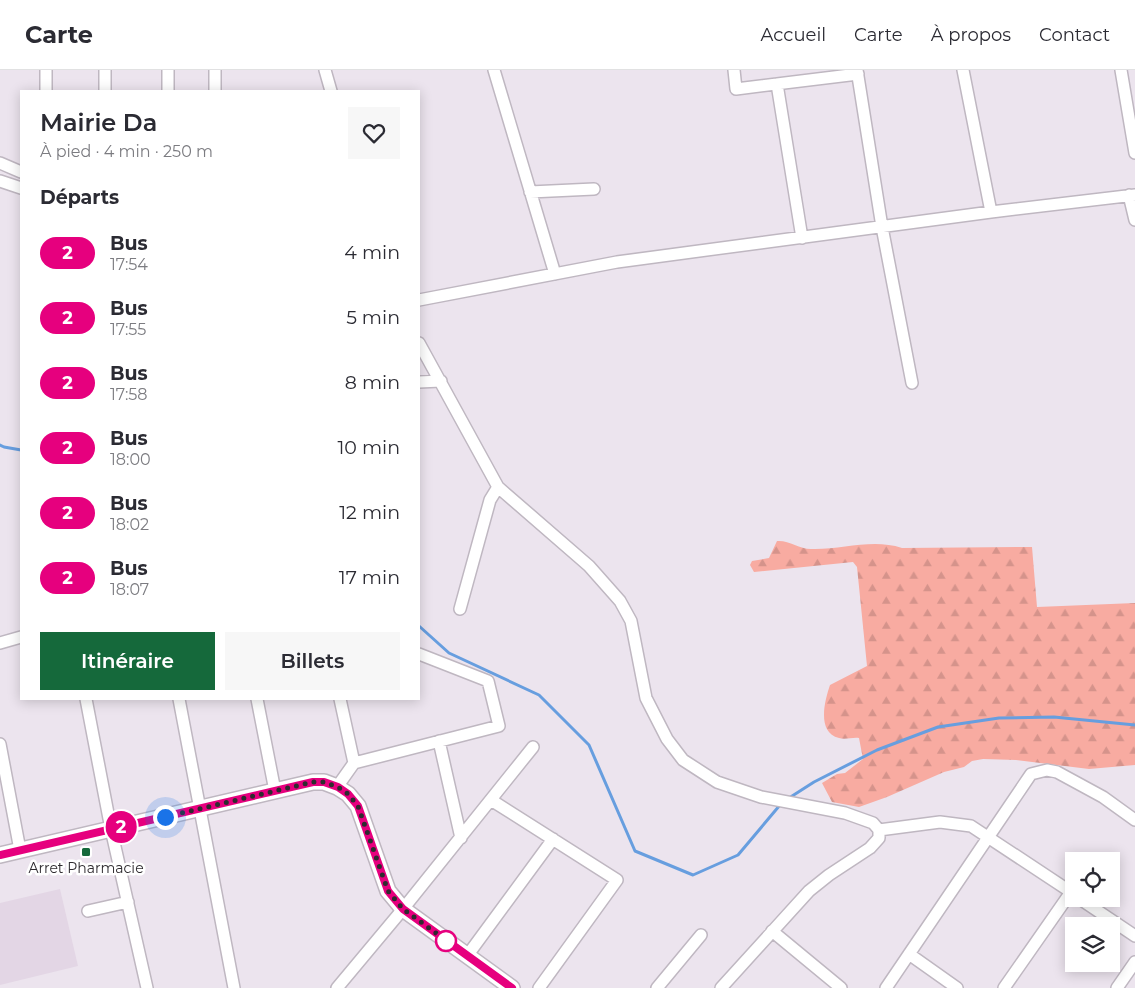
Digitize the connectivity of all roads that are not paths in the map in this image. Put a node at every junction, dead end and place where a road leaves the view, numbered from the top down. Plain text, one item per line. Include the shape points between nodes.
1 (46, 70) edge
2 (105, 70) edge
3 (168, 70) edge
4 (215, 70) edge
5 (325, 70) edge
6 (494, 70) edge
7 (734, 70) edge
8 (963, 70) edge
9 (1122, 70) edge
10 (858, 72) edge
11 (777, 84) junction
12 (46, 90) edge
13 (105, 90) edge
14 (168, 90) edge
15 (215, 90) edge
16 (332, 90) edge
17 (1135, 152) edge
18 (0, 163) edge
19 (20, 172) edge
20 (0, 181) edge
21 (20, 188) edge
22 (594, 189) dead end
23 (530, 192) junction
24 (1132, 195) edge
25 (991, 212) junction
26 (1135, 220) edge
27 (882, 227) junction
28 (802, 238) junction
29 (555, 274) junction
30 (420, 300) edge
31 (420, 344) edge
32 (441, 381) junction
33 (420, 382) edge
34 (912, 384) dead end
35 (498, 487) junction
36 (460, 609) dead end
37 (20, 637) edge
38 (0, 643) edge
39 (420, 654) edge
40 (86, 700) edge
41 (179, 700) edge
42 (257, 700) edge
43 (340, 700) edge
44 (439, 741) junction
45 (0, 744) edge
46 (533, 747) dead end
47 (354, 763) junction
48 (338, 787) junction
49 (275, 791) junction
50 (491, 800) junction
51 (200, 809) junction
52 (1135, 820) edge
53 (111, 829) junction
54 (879, 830) junction
55 (988, 837) junction
56 (461, 838) junction
57 (553, 839) junction
58 (20, 850) junction
59 (0, 855) edge
60 (1065, 888) edge
61 (128, 902) junction
62 (1066, 907) edge
63 (1093, 907) edge
64 (403, 909) junction
65 (88, 911) dead end
66 (772, 931) junction
67 (701, 935) dead end
68 (1135, 936) edge
69 (909, 954) junction
70 (467, 956) junction
71 (1135, 962) edge
72 (147, 988) edge
73 (234, 988) edge
74 (337, 988) edge
75 (512, 988) edge
76 (539, 988) edge
77 (656, 988) edge
78 (721, 988) edge
79 (841, 988) edge
80 (886, 988) edge
81 (957, 988) edge
82 (1004, 988) edge
83 (1117, 988) edge

1 - 12 street
2 - 13 street
3 - 14 street
4 - 15 street
5 - 16 street
6 - 23 street
7 - 11 street via 736,89
8 - 25 street
9 - 17 street
10 - 11 street
10 - 27 street
11 - 28 street
18 - 19 street
20 - 21 street
22 - 23 street
23 - 29 street
24 - 25 street
24 - 26 street
25 - 27 street
27 - 28 street
27 - 34 street
28 - 29 street via 617,262
29 - 30 street
31 - 32 street
32 - 33 street
32 - 35 street
35 - 36 street via 490,500
35 - 54 street via 589,566 620,601 631,621 646,698 667,739 684,760 717,782 761,797 844,812 873,823
37 - 38 street
39 - 44 street via 488,681 499,726
40 - 53 street
41 - 51 street
42 - 49 street
43 - 47 street
44 - 47 street
44 - 56 street
45 - 58 street
46 - 50 street
47 - 48 street
48 - 49 street via 313,782
48 - 64 street via 358,806 388,891
49 - 51 street
50 - 56 street
50 - 57 street
51 - 53 street
51 - 73 street
52 - 55 street via 1103,797 1057,772 1047,770 1031,774
53 - 58 street
53 - 61 street
54 - 55 street via 940,822 957,823 971,826
54 - 66 street via 879,838 870,848 809,891
55 - 60 street
55 - 69 street
56 - 64 street
57 - 70 street
57 - 76 street via 617,880
58 - 59 street
61 - 65 street
61 - 72 street
62 - 82 street
63 - 68 street
64 - 70 street
64 - 74 street
66 - 78 street
66 - 79 street
67 - 77 street
69 - 80 street
69 - 81 street
70 - 75 street
71 - 83 street

